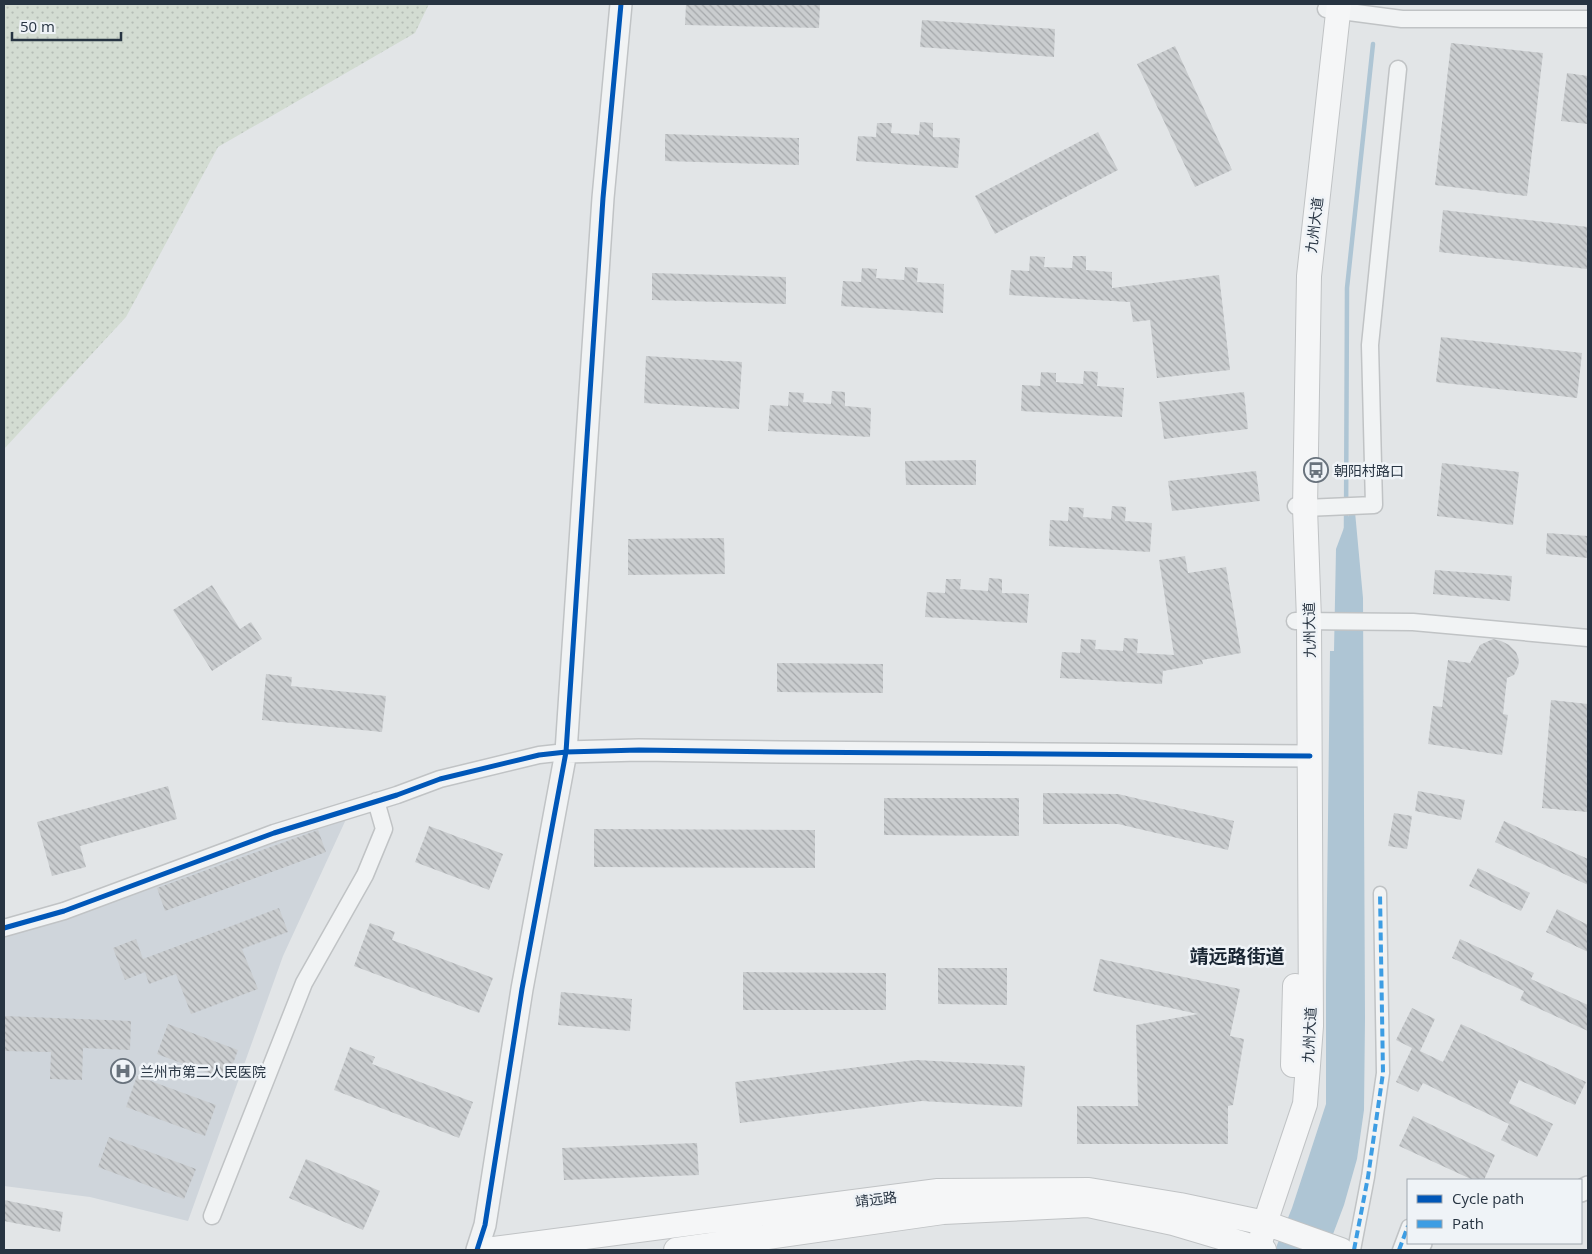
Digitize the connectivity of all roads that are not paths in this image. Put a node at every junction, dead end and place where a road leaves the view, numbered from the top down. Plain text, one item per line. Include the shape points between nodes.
1 (622, 4) edge
2 (1332, 7) edge
3 (1588, 19) edge
4 (1398, 69) dead end
5 (1301, 507) junction
6 (1311, 621) junction
7 (1588, 638) edge
8 (566, 752) junction
9 (1303, 755) junction
10 (376, 801) junction
11 (1380, 893) dead end
12 (4, 928) edge
13 (212, 1216) dead end
14 (1265, 1224) junction
15 (1407, 1229) edge
16 (1256, 1249) edge
17 (1343, 1249) edge
18 (477, 1250) edge
19 (486, 1250) edge
20 (676, 1250) edge
21 (1399, 1250) edge

1 - 8 street via 603,198
2 - 3 street via 1402,19
2 - 5 main road, 九州大道 via 1308,276
4 - 5 street via 1370,345 1374,505
5 - 6 main road, 九州大道
6 - 7 street via 1413,622
6 - 9 main road, 九州大道
8 - 9 street
8 - 10 street via 539,754 440,779
8 - 18 street via 522,989 485,1225
9 - 14 main road, 九州大道 via 1311,1026 1305,1104
10 - 12 street via 274,833 64,911
10 - 13 street via 384,829 366,875 304,983
11 - 17 street via 1383,1073 1368,1177
14 - 16 main road, 九州大道
14 - 17 main road, 靖远路
14 - 19 main road, 靖远路 via 1090,1190 938,1191
15 - 21 street
16 - 20 main road, 靖远路 via 1173,1222 1088,1205 943,1212

